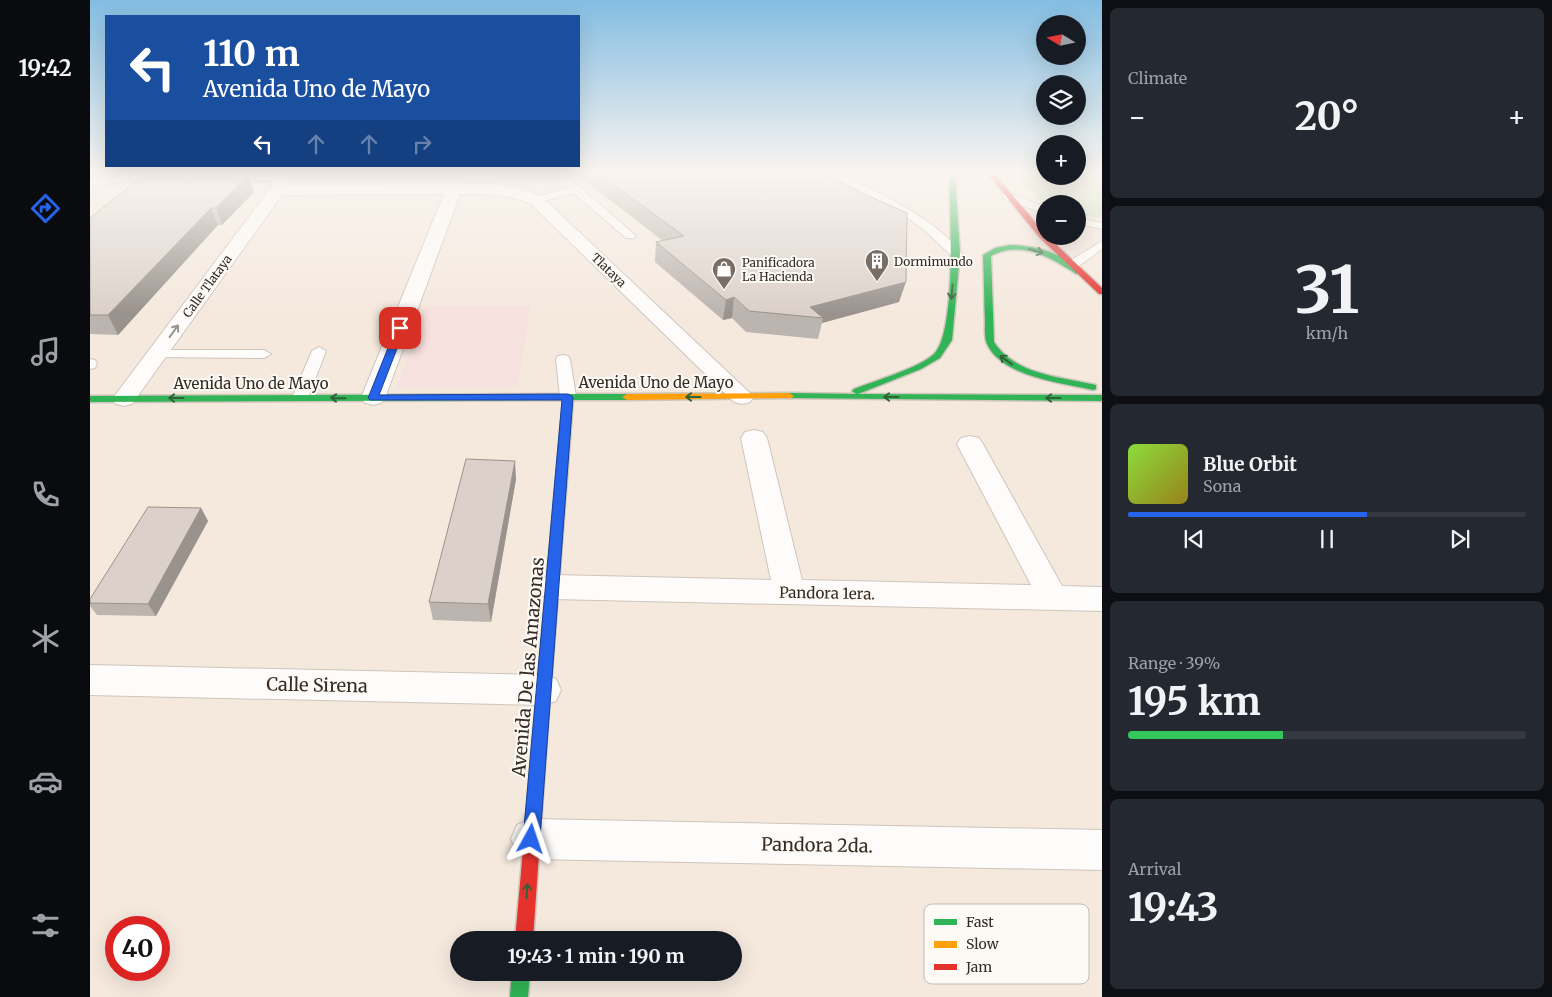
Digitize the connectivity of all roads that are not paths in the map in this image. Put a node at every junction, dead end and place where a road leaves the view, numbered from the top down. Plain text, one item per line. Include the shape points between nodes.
1 (255, 220) edge
2 (442, 220) edge
3 (556, 220) edge
4 (611, 220) edge
5 (917, 220) edge
6 (954, 220) edge
7 (1029, 220) edge
8 (1086, 223) edge
9 (1102, 226) edge
10 (630, 236) dead end
11 (1102, 244) edge
12 (956, 254) junction
13 (1075, 268) junction
14 (1102, 292) edge
15 (319, 351) dead end
16 (158, 354) junction
17 (264, 354) dead end
18 (563, 360) dead end
19 (1102, 389) edge
20 (845, 396) junction
21 (568, 397) junction
22 (742, 397) junction
23 (300, 398) junction
24 (373, 398) junction
25 (1102, 398) edge
26 (90, 399) edge
27 (124, 399) junction
28 (754, 438) dead end
29 (970, 444) dead end
30 (552, 587) junction
31 (789, 592) junction
32 (1053, 598) junction
33 (1102, 600) edge
34 (90, 680) edge
35 (544, 690) junction
36 (531, 839) junction
37 (1102, 850) edge
38 (525, 931) edge
39 (520, 981) edge
40 (519, 997) edge

16 -> 1 street, Calle Tlataya
2 - 24 street
3 - 22 street, Tlataya
4 - 10 lane
5 - 12 lane
6 - 12 main road
7 - 13 main road
8 - 9 lane
11 - 13 lane
12 -> 20 main road via 948,340 937,356 918,367
13 - 14 main road
19 -> 13 main road via 1032,373 1003,358 990,342 987,255 990,252 1005,247 1027,249
15 - 23 lane
16 - 17 lane
16 - 27 street, Calle Tlataya
18 - 21 lane
20 - 22 main road, Avenida Uno de Mayo
25 -> 20 main road, Avenida Uno de Mayo
22 -> 21 main road, Avenida Uno de Mayo
21 - 24 main road, Avenida Uno de Mayo
21 - 30 main road, Avenida De las Amazonas
24 -> 23 main road, Avenida Uno de Mayo
23 -> 27 main road, Avenida Uno de Mayo
26 - 27 main road, Avenida Uno de Mayo
28 - 31 street
29 - 32 street
30 - 31 street, Pandora 1era.
30 - 35 main road, Avenida De las Amazonas
31 - 32 street, Pandora 1era.
32 - 33 street, Pandora 1era.
34 - 35 street, Calle Sirena
35 - 36 main road, Avenida De las Amazonas
36 - 37 street, Pandora 2da.
38 -> 36 main road, Avenida De las Amazonas
39 - 40 main road

